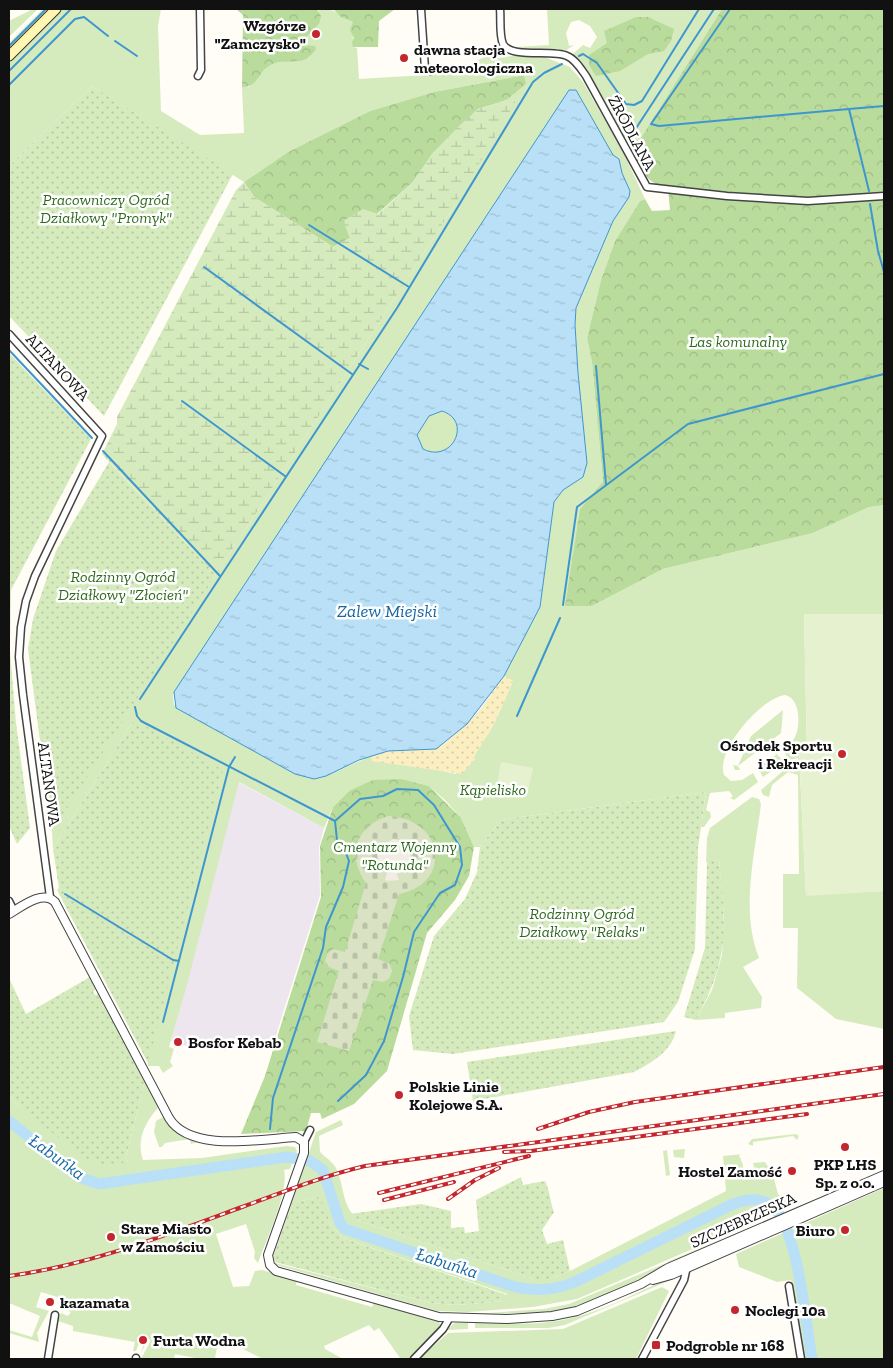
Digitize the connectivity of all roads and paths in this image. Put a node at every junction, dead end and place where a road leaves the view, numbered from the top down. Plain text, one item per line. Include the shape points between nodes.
1 (56, 9) edge
2 (200, 9) edge
3 (421, 9) edge
4 (500, 9) edge
5 (9, 56) edge
6 (431, 71) dead end
7 (198, 76) dead end
8 (884, 196) edge
9 (9, 334) edge
10 (50, 897) junction
11 (9, 901) edge
12 (11, 912) edge
13 (310, 1130) dead end
14 (304, 1142) junction
15 (884, 1174) edge
16 (884, 1182) edge
17 (797, 1216) junction
18 (684, 1265) junction
19 (789, 1286) dead end
20 (55, 1315) dead end
21 (449, 1319) junction
22 (48, 1359) edge
23 (414, 1359) edge
24 (642, 1359) edge
25 (801, 1359) edge

1 - 5 main road
2 - 7 street via 201,70
3 - 6 street via 425,70
4 - 8 street, ŹRÓDLANA via 502,42 506,48 513,52 561,54 570,57 579,67 647,187 808,201
9 - 10 street, ALTANOWA via 102,436 35,576 21,627 19,656 23,695
10 - 12 street via 40,897
10 - 14 street, ALTANOWA via 174,1125 215,1141 296,1137
11 - 12 street
13 - 14 street
14 - 21 street, SZCZEBRZESKA via 304,1153 268,1254 272,1267 276,1271
15 - 17 street, SZCZEBRZESKA
16 - 17 street, SZCZEBRZESKA
17 - 18 street, SZCZEBRZESKA
18 - 21 street, SZCZEBRZESKA via 588,1307 558,1315
18 - 24 street via 684,1280
19 - 25 street
20 - 22 street
21 - 23 street

